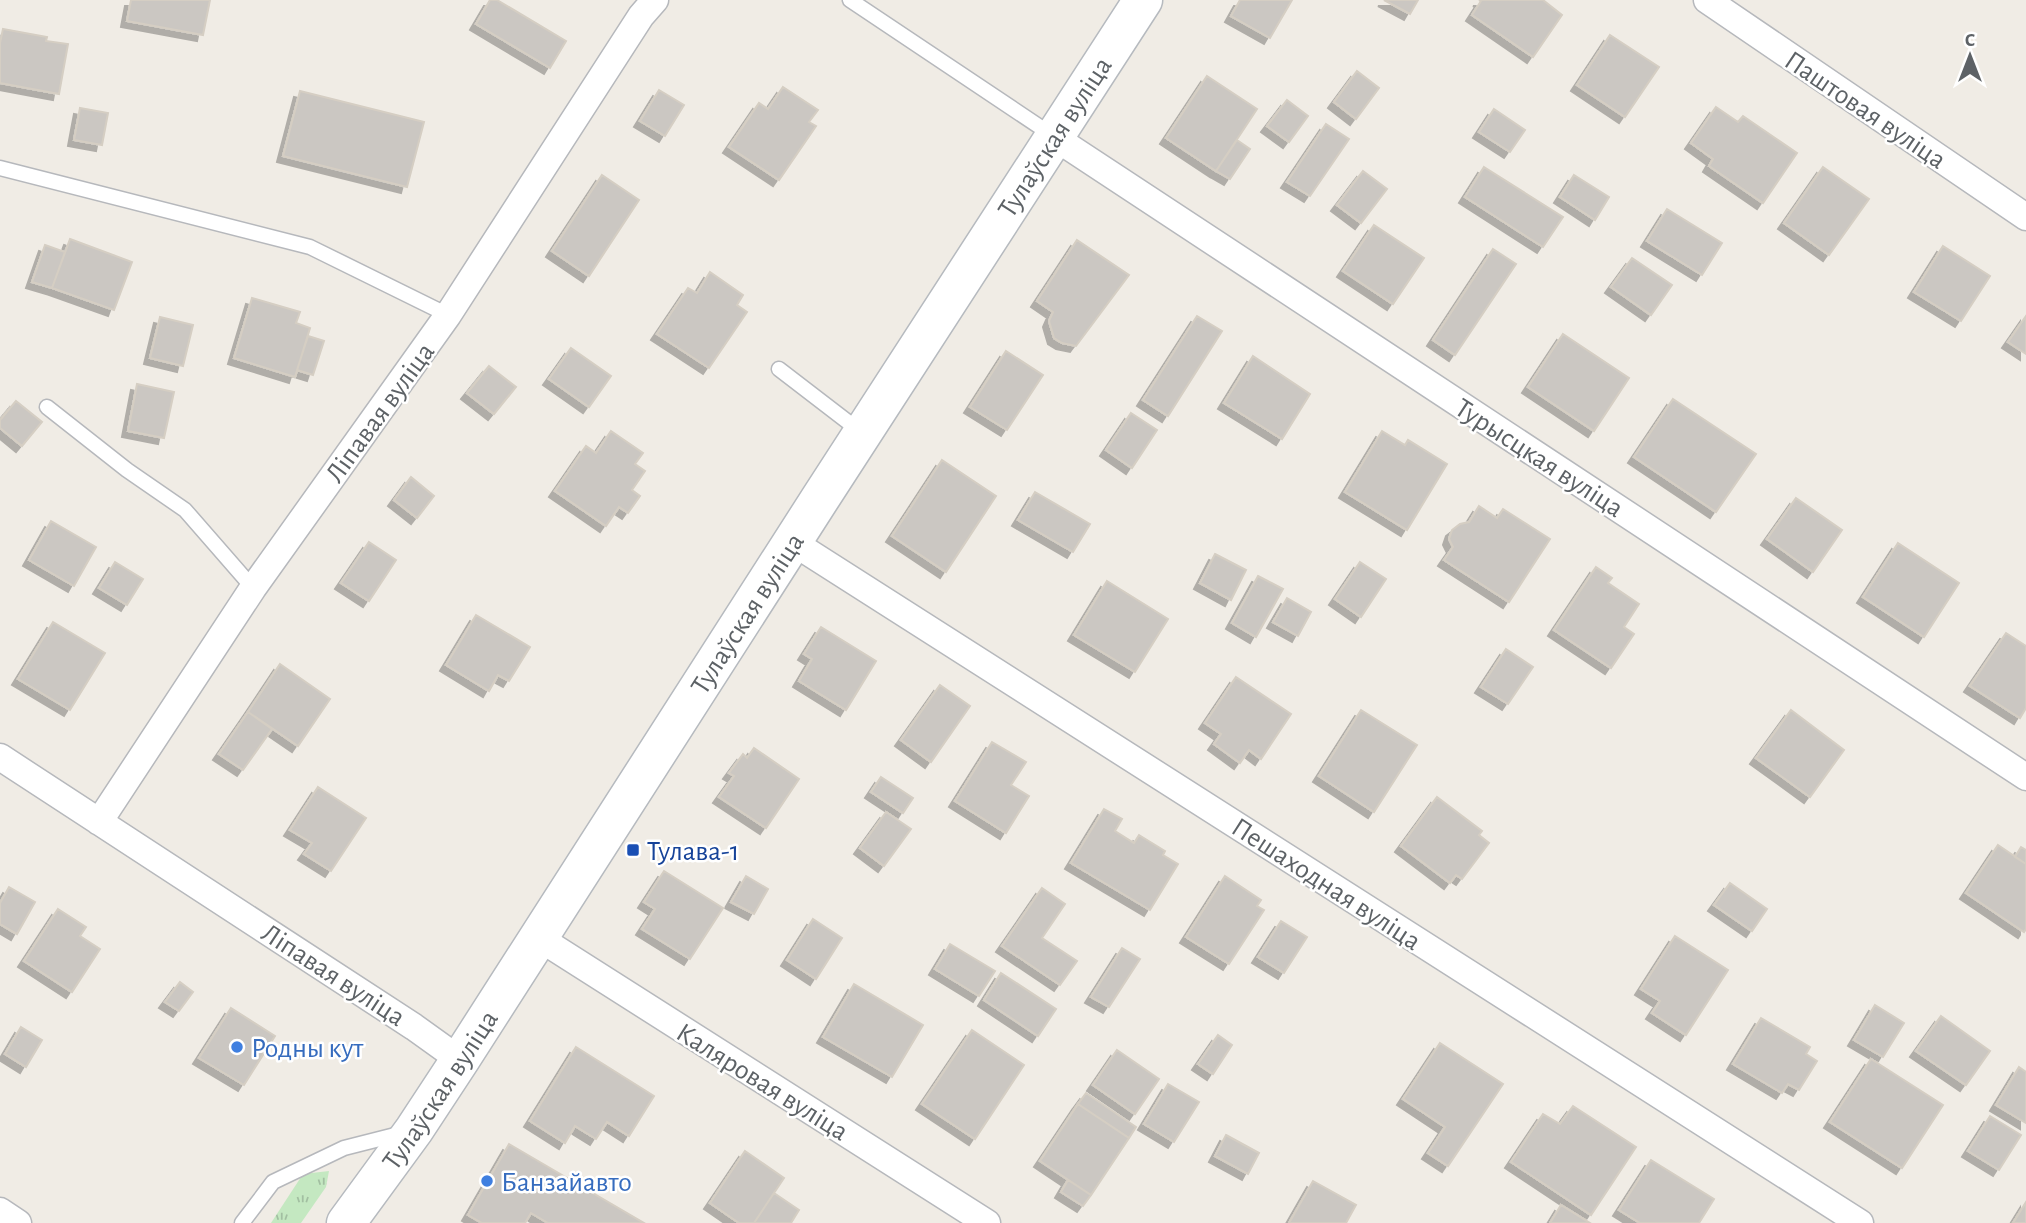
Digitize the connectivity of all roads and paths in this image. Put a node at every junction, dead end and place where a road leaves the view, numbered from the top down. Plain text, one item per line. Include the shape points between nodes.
1 (655, 0) edge
2 (850, 0) edge
3 (1143, 0) edge
4 (1707, 0) edge
5 (1054, 137) junction
6 (0, 168) edge
7 (2026, 217) edge
8 (448, 315) junction
9 (779, 369) dead end
10 (47, 407) dead end
11 (862, 433) junction
12 (793, 543) junction
13 (253, 588) junction
14 (0, 757) edge
15 (2026, 777) edge
16 (99, 822) junction
17 (539, 938) junction
18 (460, 1060) junction
19 (414, 1130) junction
20 (0, 1211) edge
21 (18, 1223) edge
22 (242, 1223) edge
23 (346, 1223) edge
24 (987, 1223) edge
25 (1860, 1223) edge

1 - 8 street, Ліпавая вуліца
2 - 5 lane
3 - 5 main road, Тулаўская вуліца
4 - 7 street, Паштовая вуліца
5 - 11 main road, Тулаўская вуліца
5 - 15 street, Турысцкая вуліца
6 - 8 lane via 310,247
8 - 13 street, Ліпавая вуліца
9 - 11 lane
10 - 13 lane via 185,510
11 - 12 main road, Тулаўская вуліца
12 - 17 main road, Тулаўская вуліца
12 - 25 street, Пешаходная вуліца
13 - 16 street, Ліпавая вуліца
14 - 16 street, Ліпавая вуліца
16 - 18 street, Ліпавая вуліца
17 - 18 main road, Тулаўская вуліца
17 - 24 street, Каляровая вуліца
18 - 19 main road, Тулаўская вуліца
19 - 22 lane via 344,1148 273,1182
19 - 23 main road, Тулаўская вуліца
20 - 21 street

